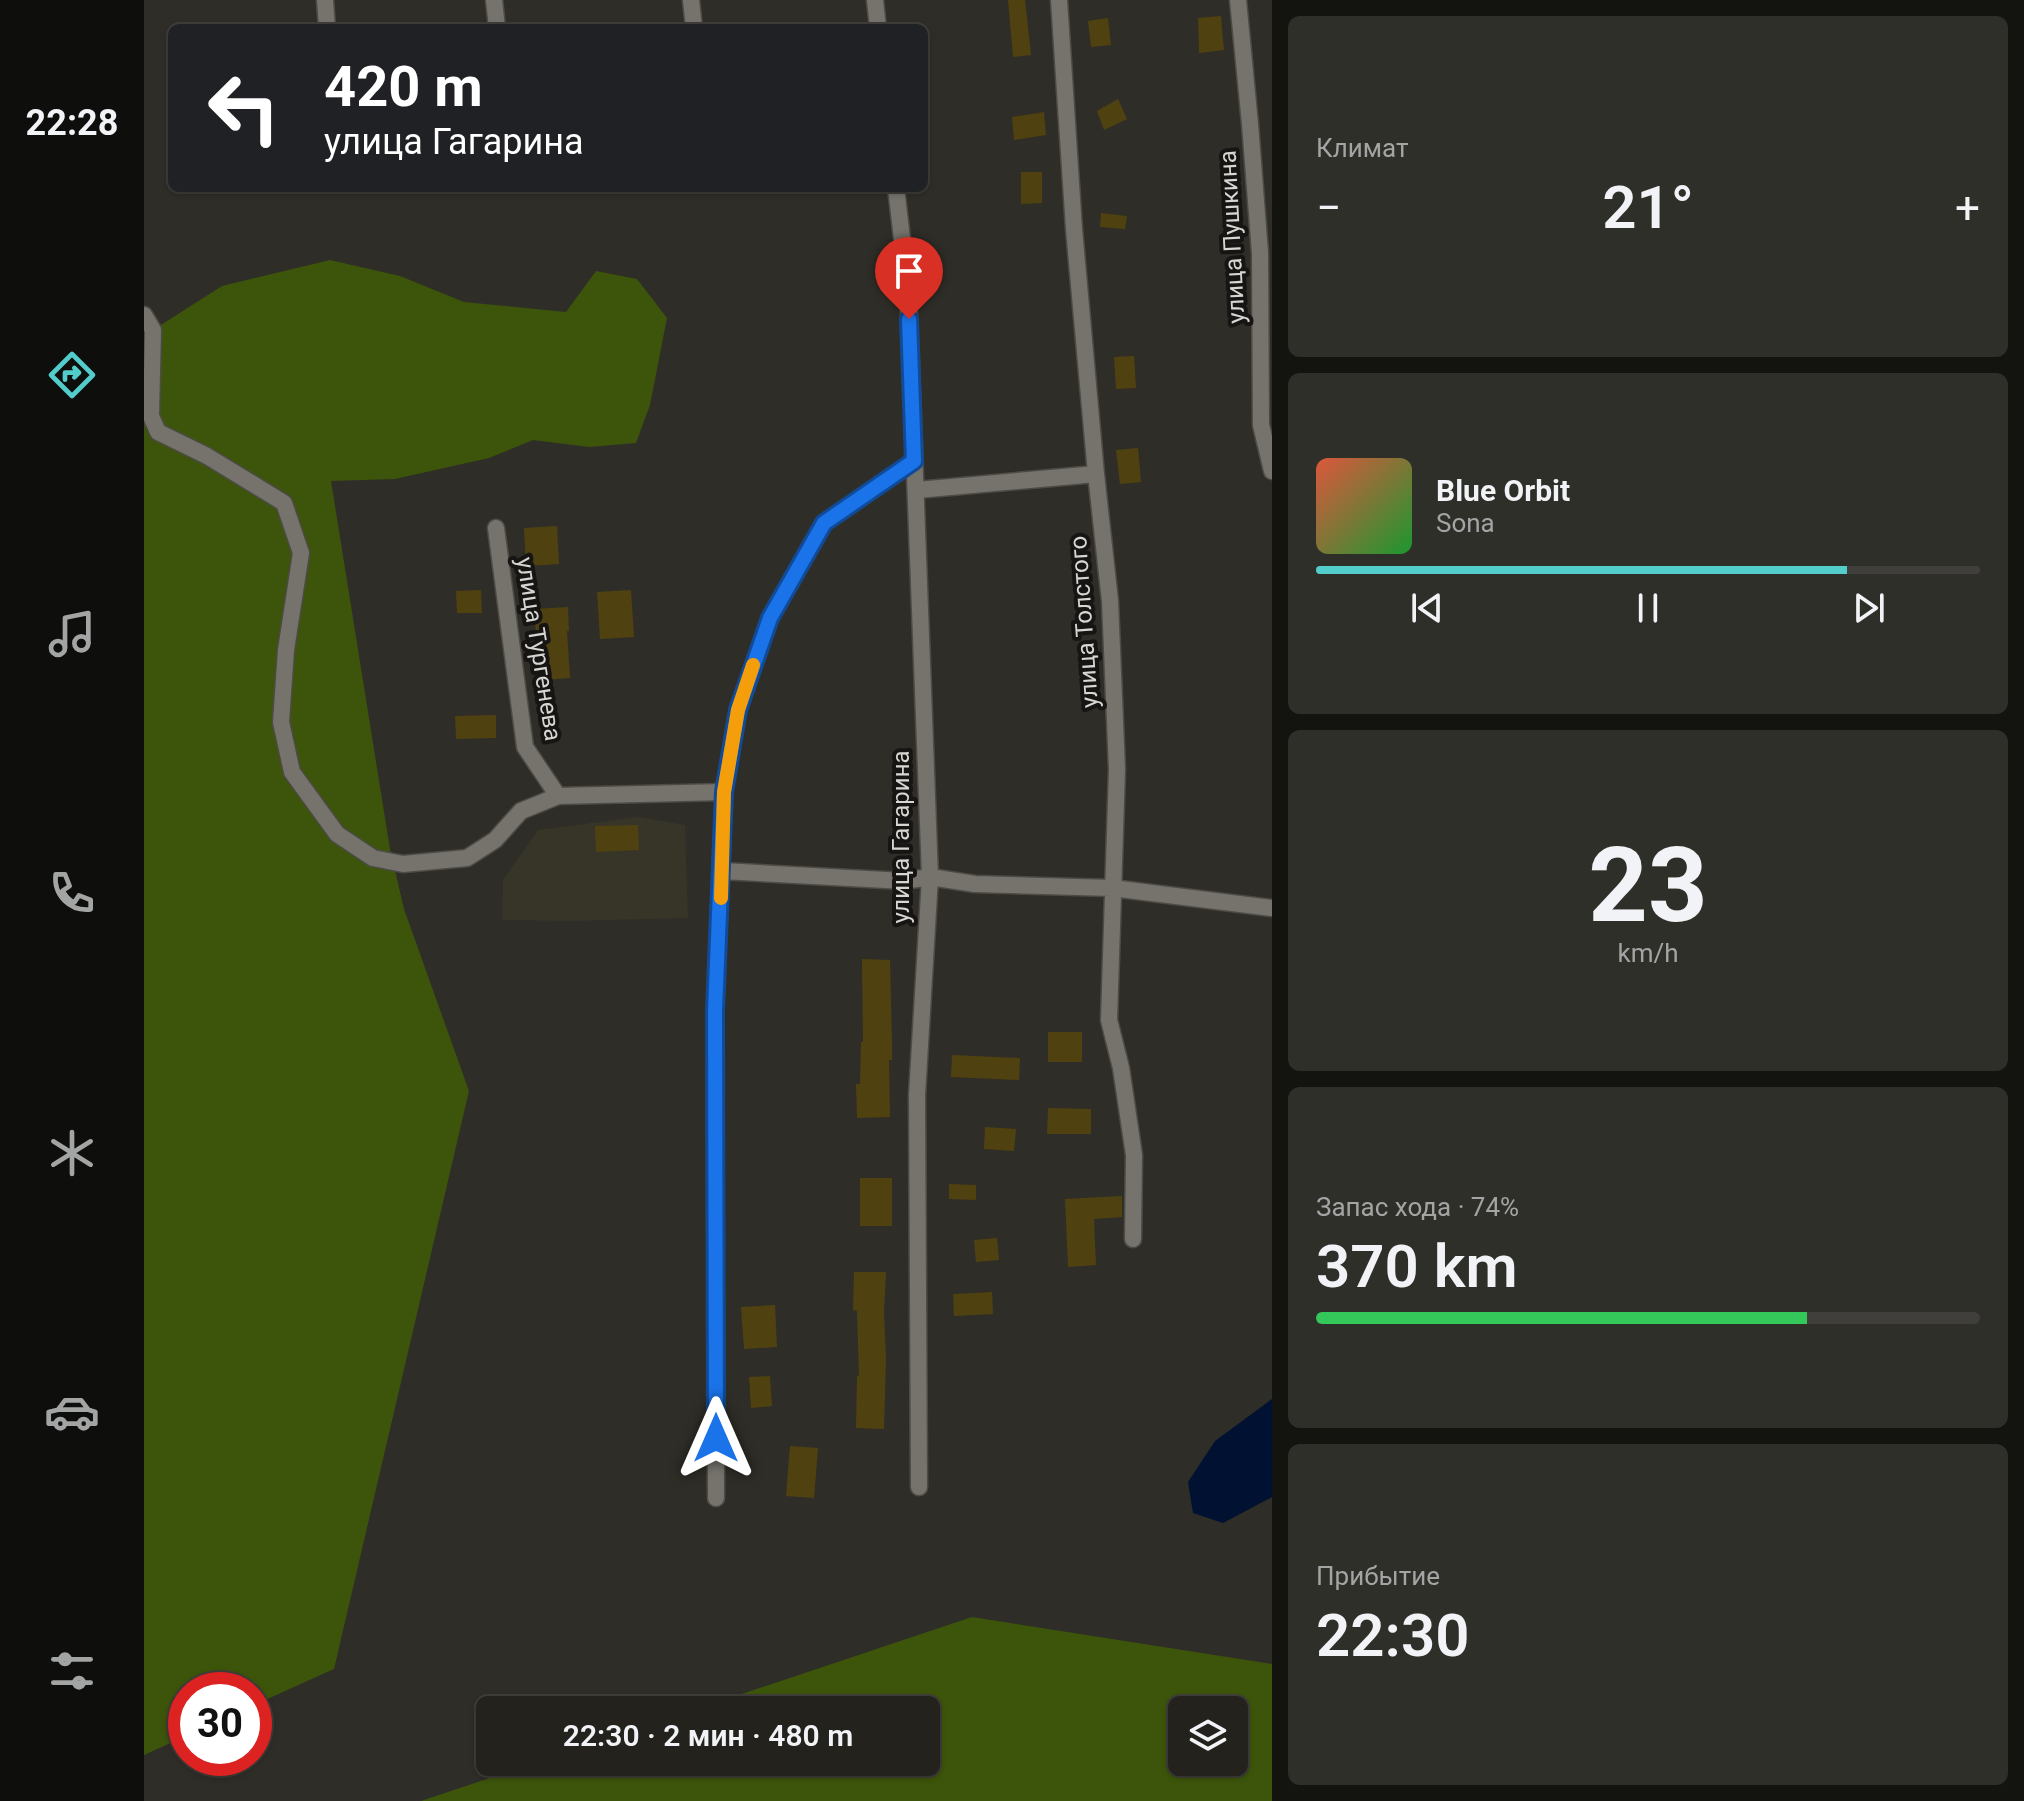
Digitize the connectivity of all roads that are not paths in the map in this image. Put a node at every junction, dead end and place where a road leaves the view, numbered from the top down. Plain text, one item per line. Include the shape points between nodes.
1 (325, 0) edge
2 (494, 0) edge
3 (691, 0) edge
4 (875, 0) edge
5 (1059, 0) edge
6 (1238, 0) edge
7 (327, 24) edge
8 (497, 24) edge
9 (694, 24) edge
10 (878, 24) edge
11 (896, 192) edge
12 (144, 315) edge
13 (147, 418) edge
14 (914, 461) junction
15 (1272, 471) edge
16 (1096, 474) junction
17 (917, 490) junction
18 (496, 528) dead end
19 (724, 792) junction
20 (558, 796) junction
21 (722, 871) junction
22 (930, 877) junction
23 (1112, 888) junction
24 (1272, 908) edge
25 (1133, 1239) dead end
26 (919, 1487) dead end
27 (716, 1498) dead end

1 - 7 street
2 - 8 street
3 - 9 street
4 - 10 street
5 - 16 street, улица Толстого
6 - 15 street, улица Пушкина via 1260,253 1261,425
11 - 14 street, улица Гагарина via 908,289
12 - 13 street via 153,330
13 - 20 street via 158,432 284,503 301,553 281,722 292,772 337,834 373,858 403,864 467,858 495,840 521,811
14 - 17 street, улица Гагарина
14 - 19 street via 824,523 770,618 738,710
16 - 17 street
16 - 23 street, улица Толстого via 1110,601 1116,754
17 - 22 street, улица Гагарина
18 - 20 street, улица Тургенева via 525,747
19 - 20 street
19 - 21 street
21 - 22 street via 904,881
21 - 27 street via 715,1011
22 - 23 street via 975,884
22 - 26 street, улица Гагарина via 917,1095
23 - 24 street
23 - 25 street, улица Толстого via 1109,1020 1134,1155

